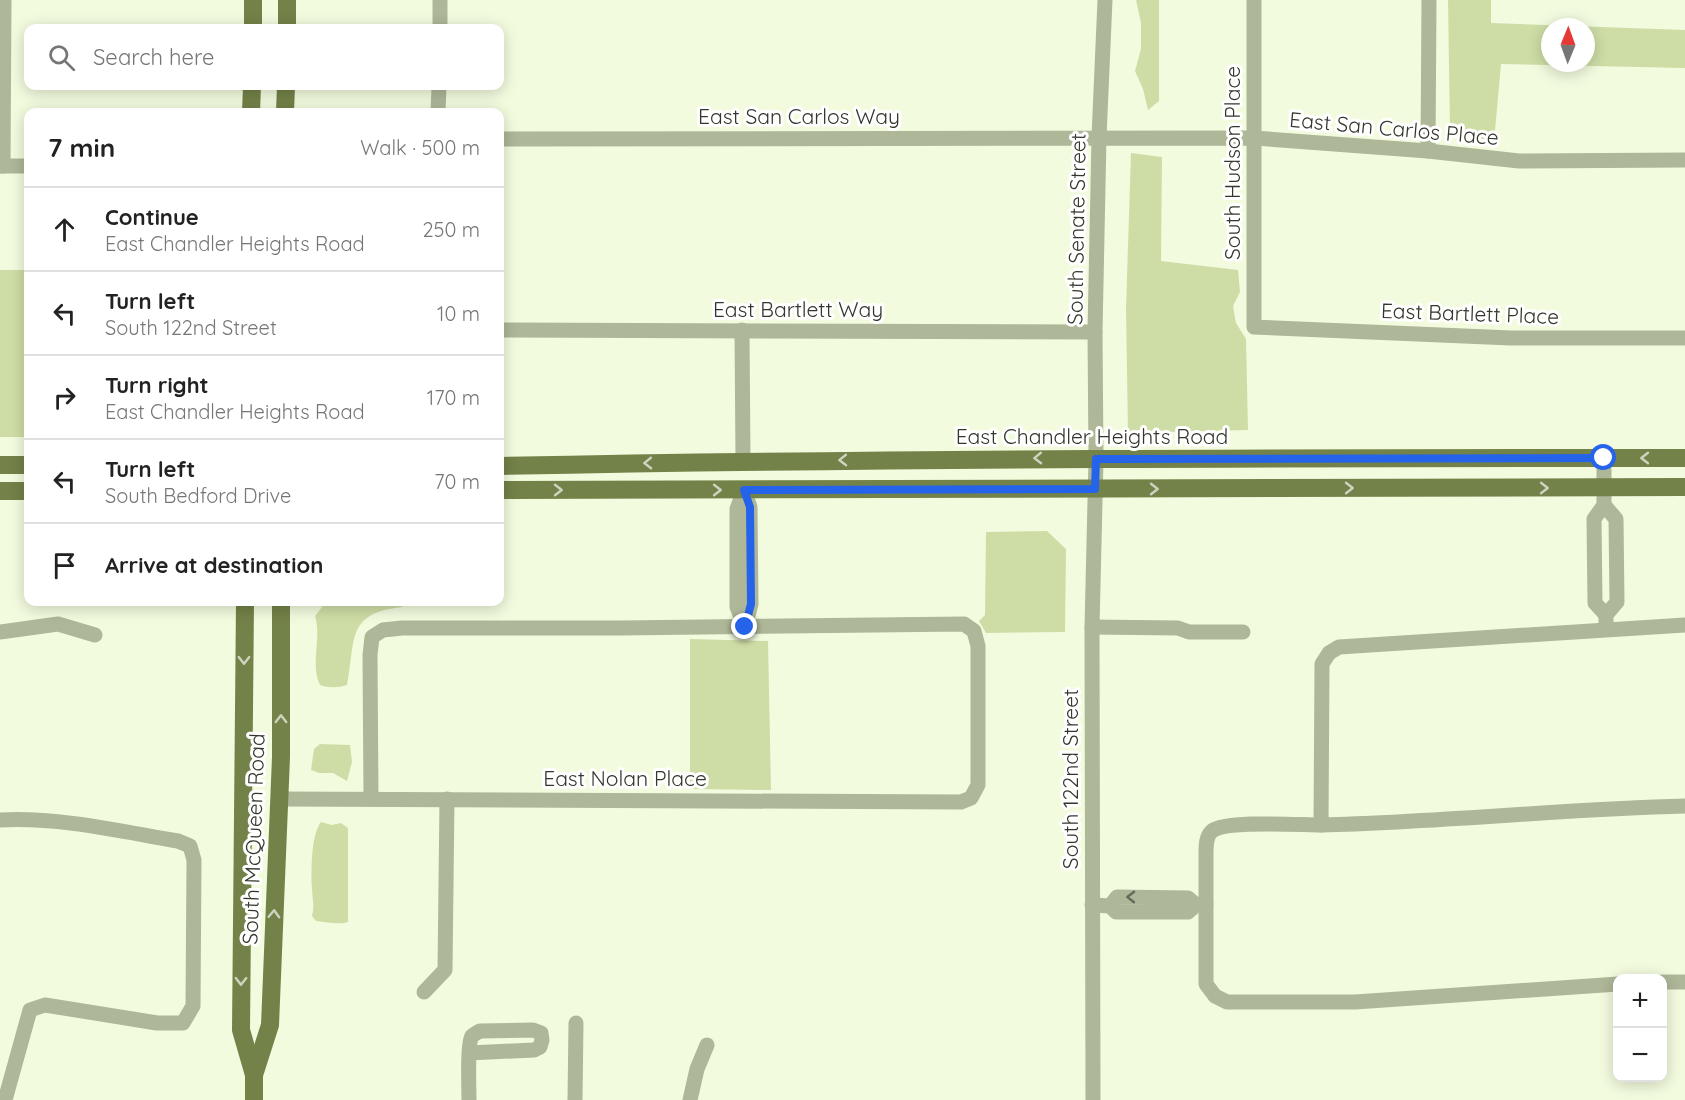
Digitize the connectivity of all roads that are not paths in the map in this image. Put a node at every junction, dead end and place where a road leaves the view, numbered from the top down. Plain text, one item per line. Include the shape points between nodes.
1 (4, 0) edge
2 (253, 0) edge
3 (287, 0) edge
4 (440, 0) edge
5 (1105, 0) edge
6 (1254, 0) edge
7 (1430, 0) edge
8 (253, 24) edge
9 (287, 24) edge
10 (440, 24) edge
11 (252, 90) edge
12 (286, 90) edge
13 (439, 90) edge
14 (251, 108) edge
15 (285, 108) edge
16 (438, 108) edge
17 (1099, 137) junction
18 (1254, 138) junction
19 (504, 139) edge
20 (1428, 151) junction
21 (1685, 160) edge
22 (2, 166) edge
23 (24, 166) edge
24 (1254, 327) joint
25 (504, 330) edge
26 (742, 330) junction
27 (1095, 332) junction
28 (1685, 338) edge
29 (1604, 458) junction
30 (1685, 458) edge
31 (1096, 459) junction
32 (743, 461) junction
33 (0, 465) edge
34 (24, 465) edge
35 (504, 466) edge
36 (1685, 487) edge
37 (1095, 489) junction
38 (504, 490) edge
39 (744, 490) junction
40 (0, 491) edge
41 (24, 491) edge
42 (1604, 496) junction
43 (1617, 559) junction
44 (1594, 561) junction
45 (245, 606) edge
46 (280, 606) edge
47 (1606, 622) junction
48 (1685, 625) edge
49 (745, 627) junction
50 (1092, 627) junction
51 (0, 632) edge
52 (1244, 632) dead end
53 (95, 635) dead end
54 (279, 798) junction
55 (371, 799) junction
56 (447, 799) junction
57 (1685, 806) edge
58 (0, 820) edge
59 (1321, 825) junction
60 (1092, 905) junction
61 (1201, 905) junction
62 (1685, 981) edge
63 (1667, 982) edge
64 (1613, 984) edge
65 (424, 992) dead end
66 (576, 1023) dead end
67 (707, 1045) dead end
68 (470, 1053) dead end
69 (254, 1075) junction
70 (5, 1100) edge
71 (254, 1100) edge
72 (469, 1100) edge
73 (575, 1100) edge
74 (690, 1100) edge
75 (1093, 1100) edge

1 - 22 street
2 - 8 main road
3 - 9 main road
4 - 10 street
5 - 17 street, South Senate Street
6 - 18 street, South Hudson Place
7 - 20 street
11 - 14 main road
12 - 15 main road
13 - 16 street
17 - 18 street, East San Carlos Place
17 - 19 street, East San Carlos Way
17 - 27 street, South Senate Street
18 - 20 street, East San Carlos Place
18 - 24 street, South Hudson Place
20 - 21 street, East San Carlos Place via 1519,161
22 - 23 street
24 - 28 street, East Bartlett Place via 1511,338
25 - 26 street, East Bartlett Way
26 - 27 street, East Bartlett Way
26 - 32 street
27 - 31 street, South Senate Street
30 -> 29 main road, East Chandler Heights Road
29 - 31 main road, East Chandler Heights Road
29 - 42 street
31 -> 32 main road, East Chandler Heights Road
31 - 37 street, South 122nd Street
32 -> 35 main road, East Chandler Heights Road
32 - 39 main road
33 - 34 main road
36 - 42 main road
37 - 39 main road
37 -> 42 main road
37 - 50 street, South 122nd Street
38 -> 39 main road
39 - 49 street via 750,507 744,559 751,604
40 - 41 main road
42 - 43 street via 1616,519
42 - 44 street via 1594,519
43 - 44 street via 1605,568
43 - 47 street via 1617,602
44 - 47 street via 1595,603
45 -> 69 main road, South McQueen Road via 241,1030
54 -> 46 main road, South McQueen Road
47 - 48 street
47 - 59 street via 1339,647 1329,653 1322,664 1321,681
49 - 55 street via 383,630 372,637 370,654
49 - 56 street, East Nolan Place via 964,624 974,631 978,646 978,785 971,798 961,802
50 - 52 street
50 - 60 street, South 122nd Street
51 - 53 street via 58,624
54 - 55 street, East Nolan Place
69 -> 54 main road, South McQueen Road via 270,1025
55 - 56 street, East Nolan Place
56 - 65 street via 445,970
57 - 59 street
58 - 70 street via 59,821 178,841 190,846 194,860 194,1006 183,1023 157,1023 45,1005 30,1010
59 - 61 street via 1233,825 1213,831 1207,838
60 - 61 street via 1110,906 1117,897 1156,905 1188,898
60 - 75 street, South 122nd Street
61 - 64 street via 1206,984 1215,996 1227,1002 1354,1002
62 - 63 street
66 - 73 street
67 - 74 street
68 - 72 street
69 - 71 main road, South McQueen Road

